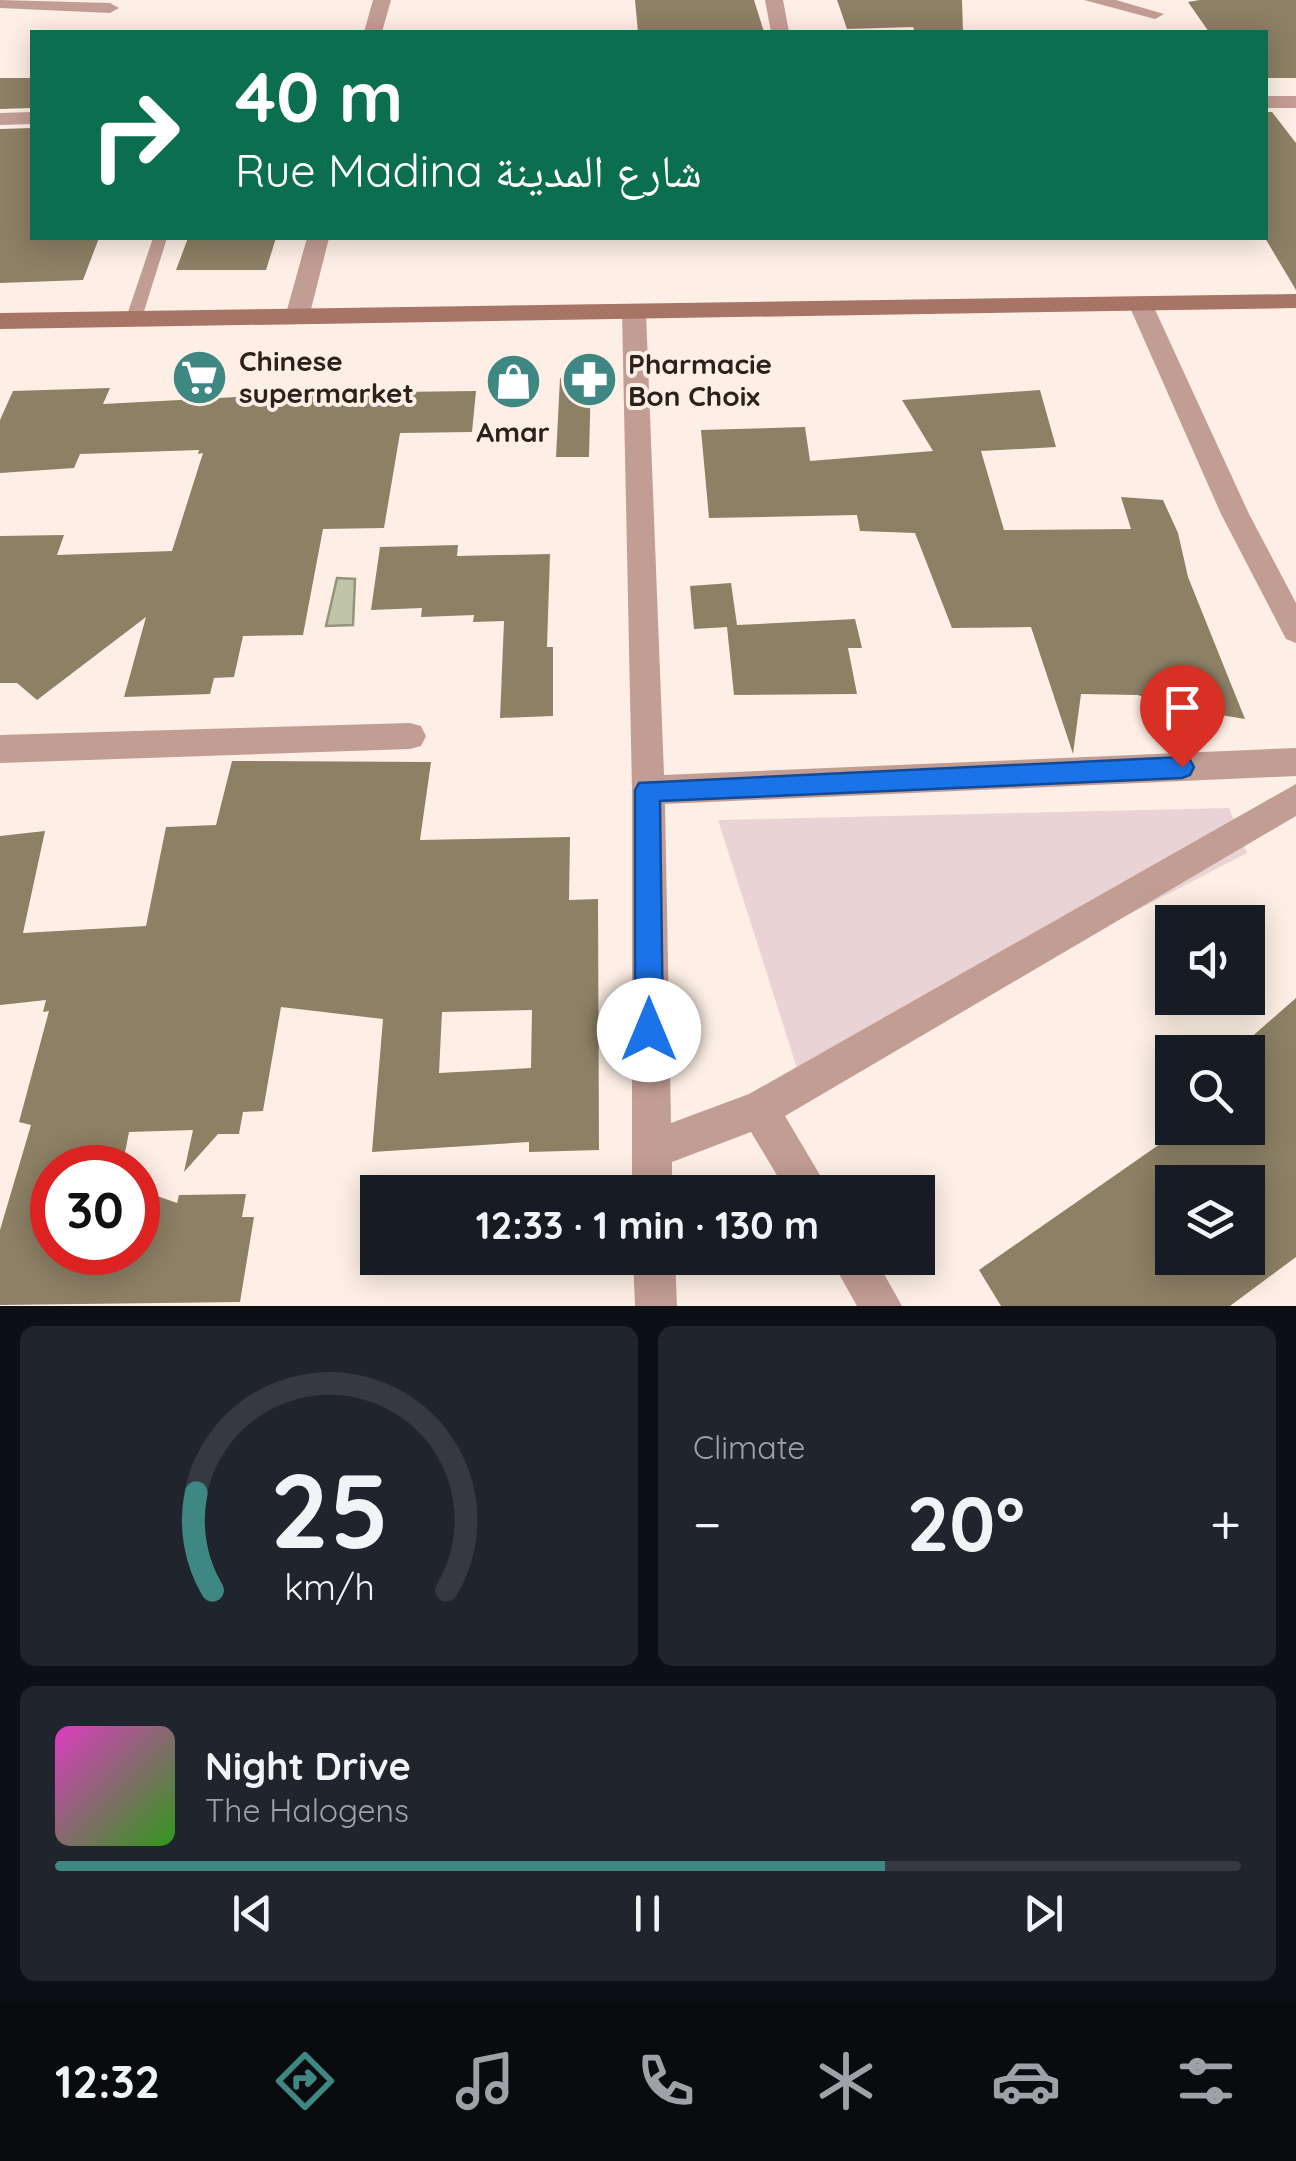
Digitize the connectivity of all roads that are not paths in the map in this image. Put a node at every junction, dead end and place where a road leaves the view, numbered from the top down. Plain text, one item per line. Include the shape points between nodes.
1 (382, 0) edge
2 (774, 0) edge
3 (1093, 0) edge
4 (0, 3) edge
5 (112, 4) edge
6 (1161, 7) edge
7 (101, 30) edge
8 (374, 30) edge
9 (780, 30) edge
10 (1144, 30) edge
11 (1268, 102) edge
12 (1296, 102) edge
13 (30, 118) edge
14 (0, 119) edge
15 (159, 240) edge
16 (317, 240) edge
17 (1296, 301) edge
18 (1140, 303) junction
19 (634, 312) junction
20 (297, 317) junction
21 (133, 320) junction
22 (2, 327) edge
23 (1296, 631) edge
24 (410, 736) dead end
25 (0, 748) edge
26 (1296, 762) edge
27 (648, 790) junction
28 (1296, 798) edge
29 (759, 1110) junction
30 (650, 1150) junction
31 (651, 1175) edge
32 (799, 1175) edge
33 (655, 1275) edge
34 (862, 1275) edge
35 (656, 1306) edge
36 (882, 1306) edge

1 - 8 street
2 - 9 street
3 - 6 street
4 - 5 street
5 - 7 street
6 - 10 street
11 - 12 street
13 - 14 street
15 - 21 lane
16 - 20 street
17 - 18 main road
18 - 19 main road
18 - 23 street via 1234,514
19 - 20 main road
19 - 27 street
20 - 21 main road
21 - 22 main road
24 - 25 street
26 - 27 street
27 - 30 street
28 - 29 street
29 - 30 street
29 - 32 street
30 - 31 street
33 - 35 street
34 - 36 street

